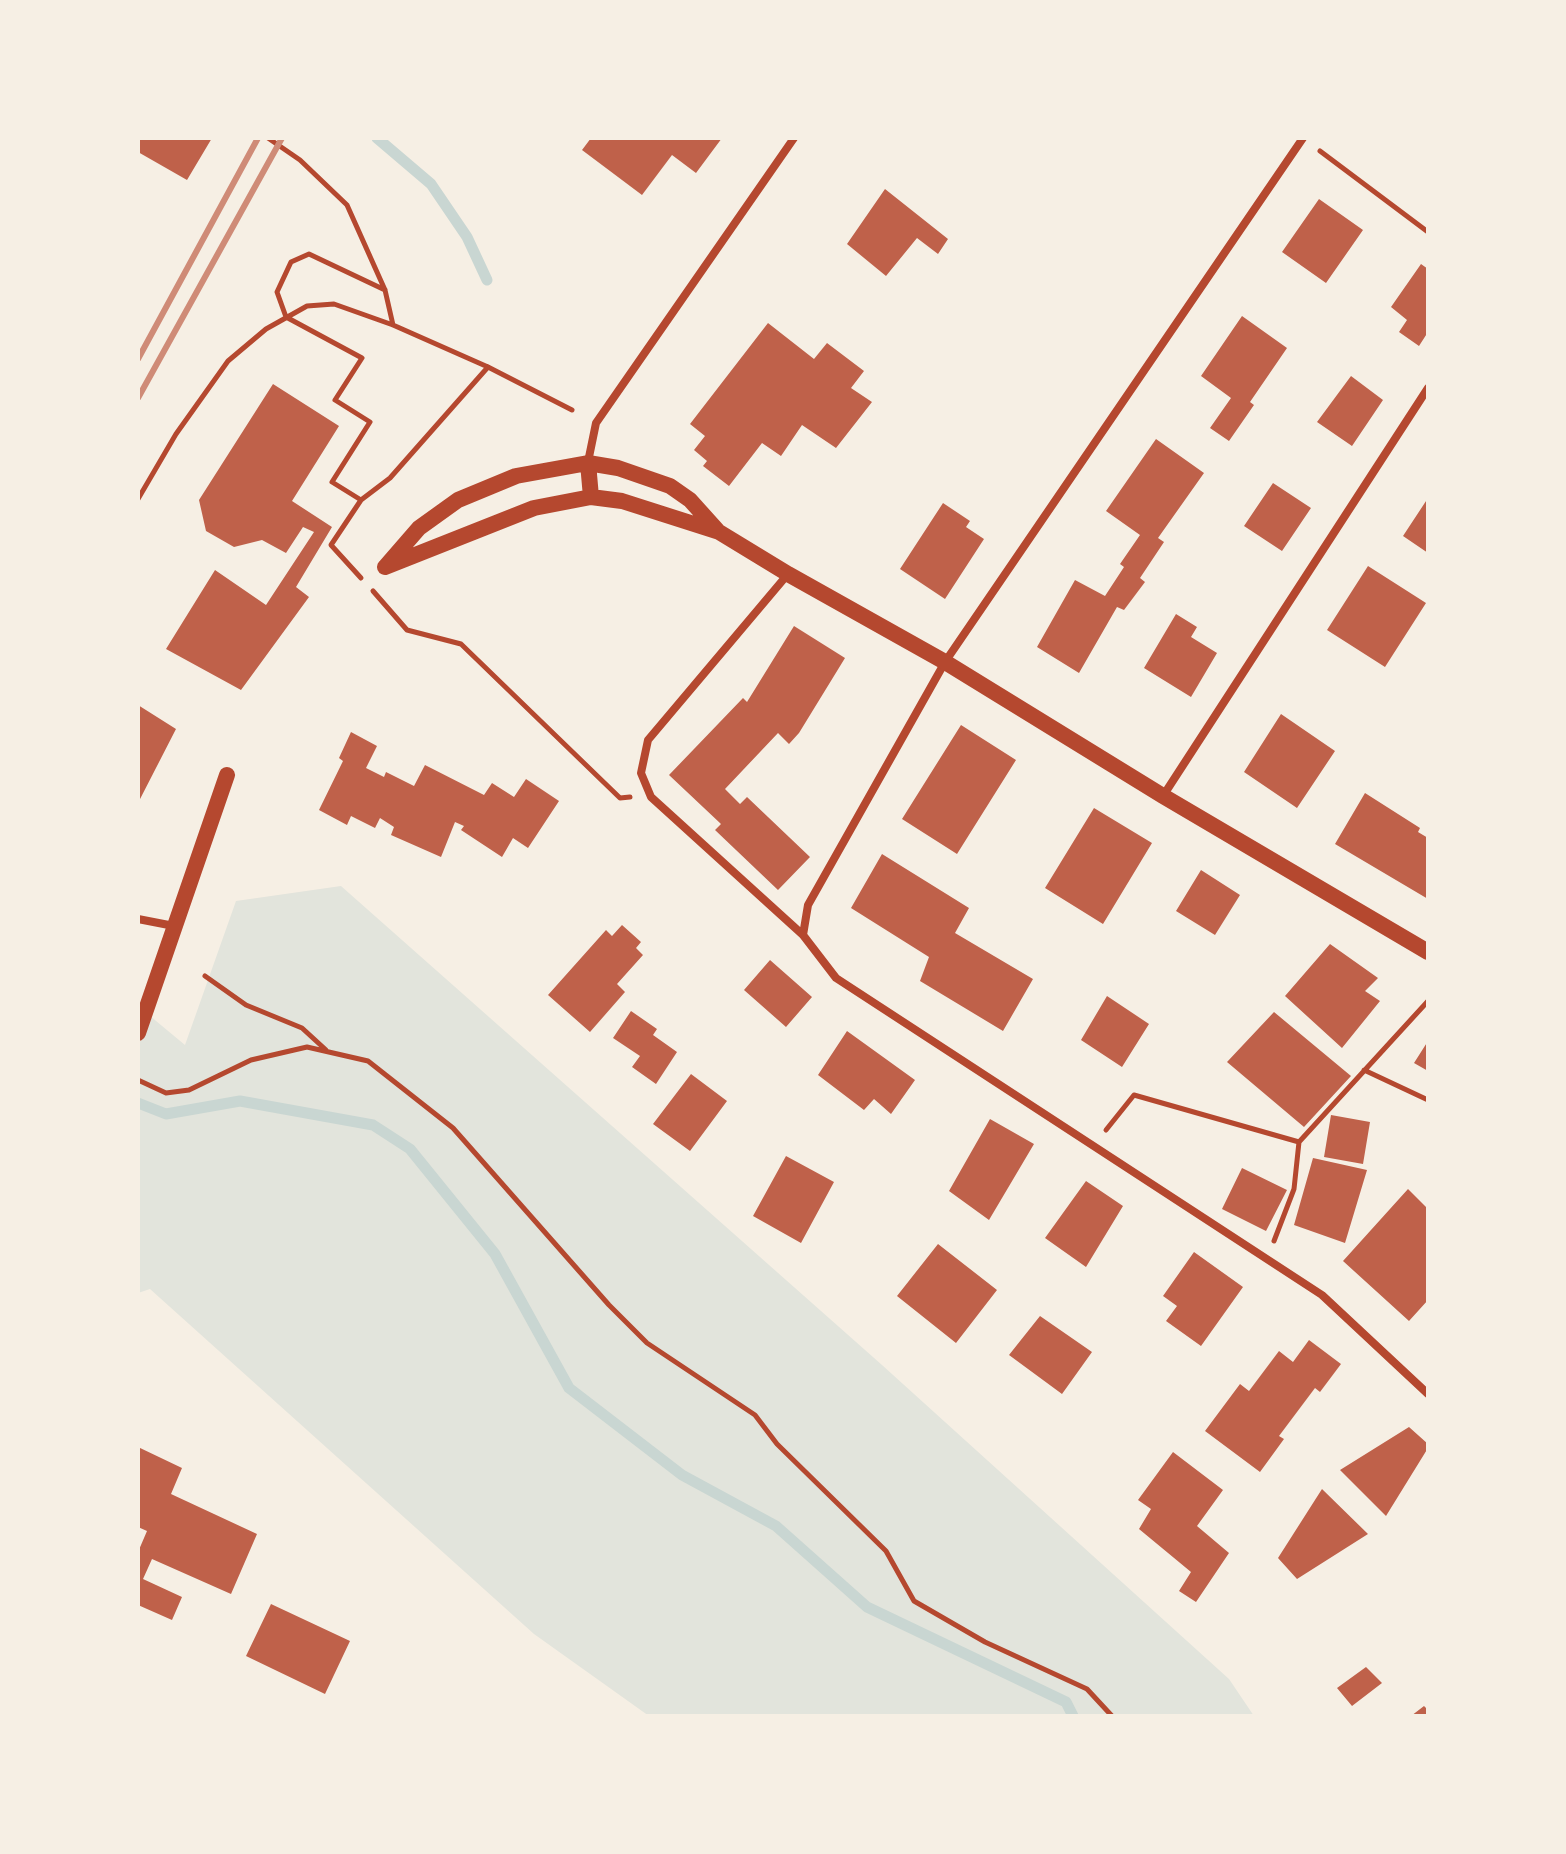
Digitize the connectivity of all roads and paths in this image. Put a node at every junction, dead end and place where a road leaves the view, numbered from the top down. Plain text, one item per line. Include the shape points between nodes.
1 (268, 138) edge
2 (794, 138) edge
3 (1303, 138) edge
4 (1315, 147) dead end
5 (1428, 232) edge
6 (385, 290) junction
7 (286, 317) junction
8 (393, 325) junction
9 (488, 367) junction
10 (1428, 388) edge
11 (572, 410) dead end
12 (588, 463) junction
13 (591, 497) junction
14 (138, 499) edge
15 (361, 500) junction
16 (719, 532) junction
17 (788, 574) junction
18 (945, 662) junction
19 (227, 775) dead end
20 (1163, 796) junction
21 (651, 797) junction
22 (138, 919) edge
23 (174, 926) junction
24 (803, 935) junction
25 (1428, 952) edge
26 (205, 976) dead end
27 (1428, 1001) edge
28 (138, 1033) edge
29 (327, 1051) junction
30 (1364, 1070) junction
31 (138, 1080) edge
32 (1428, 1100) edge
33 (1299, 1142) junction
34 (1093, 1147) junction
35 (1266, 1259) junction
36 (1428, 1394) edge
37 (1112, 1716) edge

1 - 6 path via 347,205
2 - 12 street via 596,423
3 - 18 street
4 - 5 path
6 - 7 path via 309,254 291,262 277,292
6 - 8 path
7 - 8 path via 307,306 334,304
7 - 14 path via 228,361
7 - 15 path via 362,358 335,400 370,422 332,482
8 - 9 path
9 - 11 path
9 - 15 path via 390,478
10 - 20 street
12 - 13 main road
12 - 13 main road via 516,476 458,500 419,528 385,567 534,508
12 - 16 main road via 670,486
13 - 16 main road via 622,501
15 - 21 path via 331,545 407,630 461,644 620,798
16 - 17 main road
17 - 18 main road
17 - 21 street via 648,740 641,773
18 - 20 main road
18 - 24 street via 808,905
19 - 23 main road
20 - 25 main road
21 - 24 street
22 - 23 street
23 - 28 main road
24 - 34 street via 836,978
26 - 29 path via 246,1005 302,1028
27 - 30 path
29 - 31 path via 307,1047 251,1060 189,1090 166,1093
29 - 37 path via 368,1061 453,1128 647,1343 755,1415 777,1444 886,1551 914,1601 985,1642 1087,1689
30 - 32 path
30 - 33 path
33 - 34 path via 1134,1095
33 - 35 path via 1294,1189
34 - 35 street
35 - 36 street via 1322,1295

